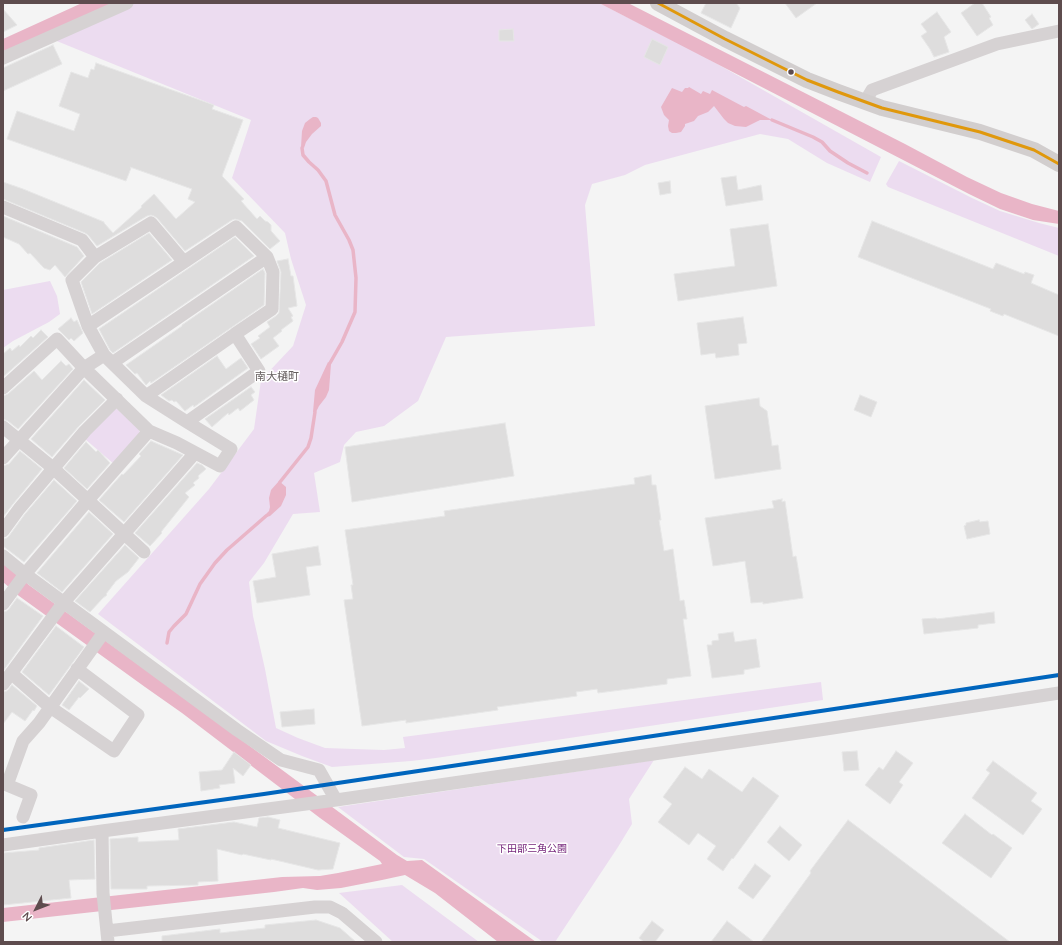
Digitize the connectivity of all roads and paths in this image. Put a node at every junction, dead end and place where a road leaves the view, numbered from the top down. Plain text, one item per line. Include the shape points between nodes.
1 (128, 3) edge
2 (658, 3) edge
3 (1059, 31) edge
4 (3, 58) edge
5 (865, 102) junction
6 (1059, 164) edge
7 (3, 207) edge
8 (95, 257) junction
9 (267, 257) junction
10 (184, 262) junction
11 (88, 326) junction
12 (234, 334) junction
13 (108, 359) junction
14 (84, 368) junction
15 (3, 388) edge
16 (146, 396) junction
17 (116, 399) junction
18 (187, 422) junction
19 (3, 426) edge
20 (148, 431) junction
21 (19, 440) junction
22 (196, 453) junction
23 (3, 458) edge
24 (53, 468) junction
25 (88, 500) junction
26 (3, 531) edge
27 (124, 533) junction
28 (144, 552) dead end
29 (3, 556) edge
30 (25, 574) junction
31 (5, 595) edge
32 (64, 602) junction
33 (104, 632) junction
34 (77, 669) junction
35 (7, 679) edge
36 (1059, 693) edge
37 (50, 707) junction
38 (5, 785) edge
39 (336, 800) junction
40 (23, 817) dead end
41 (102, 831) junction
42 (3, 845) edge
43 (108, 936) edge
44 (376, 942) edge

1 - 4 street
2 - 5 main road via 780,67
3 - 5 street via 997,44 872,90
5 - 6 main road via 980,132 1034,150
7 - 8 street via 82,240
8 - 10 street via 150,223
8 - 11 street via 72,280
9 - 10 street via 236,227
9 - 12 street via 273,272 272,309
9 - 13 street
10 - 11 street
11 - 13 street
12 - 16 street
12 - 18 street via 259,371
13 - 14 street
13 - 16 street
14 - 15 street via 57,339
14 - 17 street
14 - 21 street
16 - 18 street
17 - 20 street
17 - 24 street
18 - 22 street via 231,450 220,466
19 - 21 street
20 - 22 street
20 - 25 street
21 - 23 street
21 - 24 street
22 - 27 street
24 - 25 street
24 - 26 street
25 - 27 street
25 - 30 street
27 - 28 street
27 - 32 street
29 - 30 street
30 - 31 street
30 - 32 street
32 - 33 street
32 - 35 street
33 - 34 street
33 - 39 street via 281,760 319,770
34 - 37 street
34 - 37 street via 138,715 114,751
35 - 37 street
36 - 39 street
37 - 38 street via 23,741
38 - 40 street via 31,795
39 - 41 street
41 - 42 street
41 - 43 street via 103,893
43 - 44 street via 330,907 342,913

